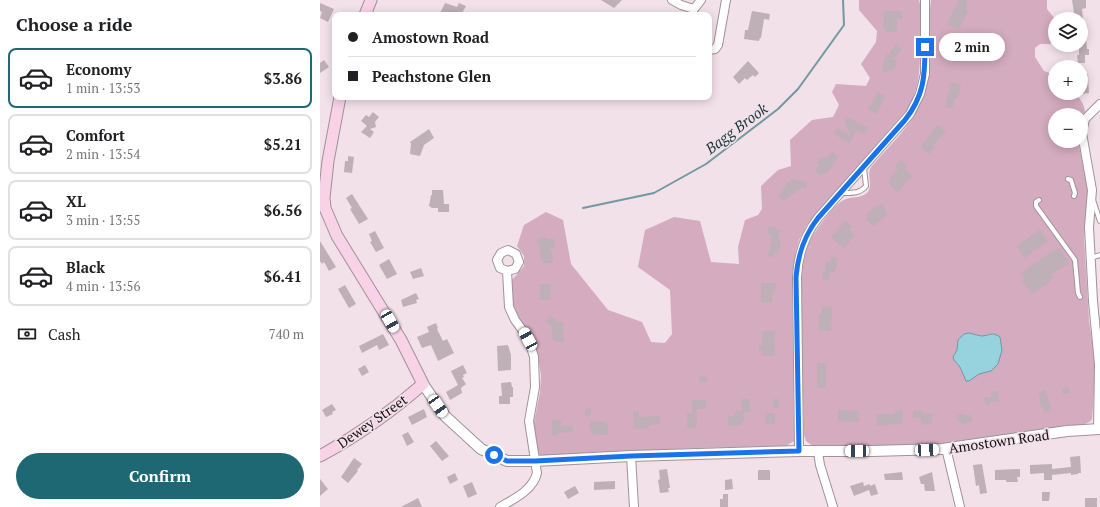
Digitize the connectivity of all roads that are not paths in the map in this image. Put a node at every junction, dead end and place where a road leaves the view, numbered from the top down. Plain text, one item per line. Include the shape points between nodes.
1 (371, 0) edge
2 (672, 0) edge
3 (701, 0) edge
4 (726, 0) edge
5 (925, 0) edge
6 (366, 12) edge
7 (695, 12) edge
8 (712, 50) edge
9 (339, 100) edge
10 (1100, 104) edge
11 (864, 166) junction
12 (1068, 179) dead end
13 (840, 192) junction
14 (1074, 196) dead end
15 (1092, 196) junction
16 (1038, 200) dead end
17 (322, 202) edge
18 (1100, 220) edge
19 (1100, 255) edge
20 (1090, 258) junction
21 (507, 271) dead end
22 (1080, 297) dead end
23 (1098, 345) edge
24 (1100, 364) edge
25 (423, 384) junction
26 (1099, 429) edge
27 (946, 448) junction
28 (799, 451) junction
29 (818, 452) junction
30 (320, 456) edge
31 (631, 456) junction
32 (535, 461) junction
33 (500, 507) edge
34 (634, 507) edge
35 (832, 507) edge
36 (960, 507) edge

1 - 6 main road
2 - 7 street
3 - 7 street
4 - 8 street via 718,45
5 - 11 street via 925,68 919,98 905,120
9 - 17 main road, Amostown Road
10 - 15 street via 1085,120 1082,129
11 - 13 street
11 - 13 lane via 866,186 863,191
12 - 14 lane via 1071,180
13 - 28 street via 807,233 798,258 796,277
15 - 18 lane
15 - 20 street
16 - 22 lane via 1036,206 1075,260
17 - 25 main road, Amostown Road via 337,236 401,340
19 - 20 lane
20 - 23 street
21 - 32 street via 509,307 530,344 534,357 535,387 529,421
23 - 24 street
24 - 26 street
25 - 30 main road, Dewey Street via 369,426
25 - 32 street, Amostown Road via 445,416 481,449 507,461
26 - 27 street, Amostown Road
27 - 29 street, Amostown Road
27 - 36 street
28 - 29 street, Amostown Road
28 - 31 street, Amostown Road
29 - 35 street
31 - 32 street, Amostown Road
31 - 34 street
32 - 33 street via 534,482

